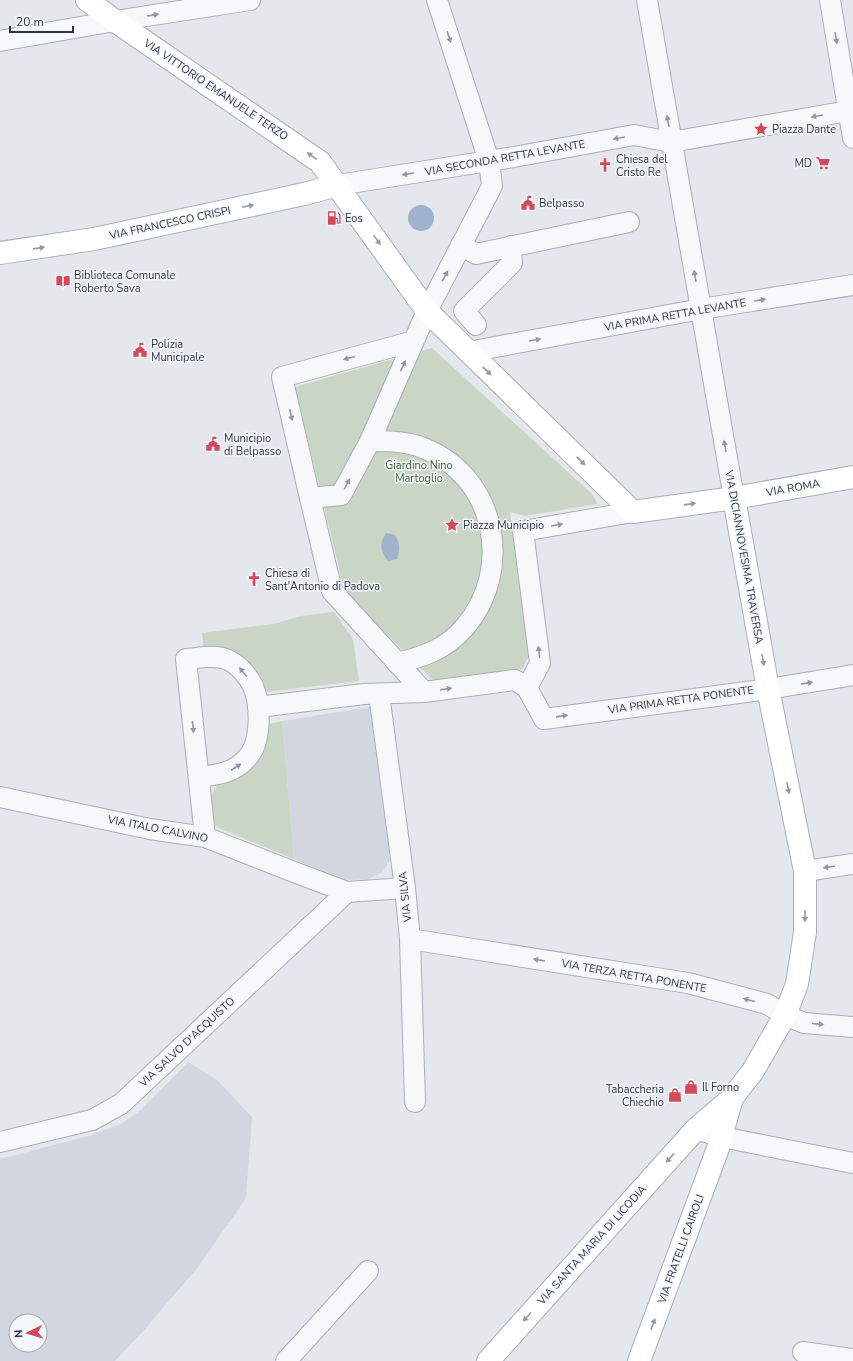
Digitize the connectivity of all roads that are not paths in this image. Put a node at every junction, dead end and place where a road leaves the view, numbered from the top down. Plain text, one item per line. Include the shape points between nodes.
1 (87, 0) edge
2 (250, 0) edge
3 (437, 0) edge
4 (647, 0) edge
5 (830, 0) edge
6 (115, 21) junction
7 (0, 41) edge
8 (850, 108) edge
9 (853, 138) edge
10 (671, 142) junction
11 (490, 161) junction
12 (338, 185) junction
13 (629, 222) dead end
14 (461, 245) junction
15 (511, 246) junction
16 (0, 253) edge
17 (853, 285) edge
18 (701, 309) junction
19 (427, 311) junction
20 (476, 325) dead end
21 (414, 341) junction
22 (468, 352) junction
23 (370, 441) junction
24 (853, 477) edge
25 (310, 498) junction
26 (734, 498) junction
27 (633, 512) junction
28 (522, 531) junction
29 (492, 536) junction
30 (397, 663) junction
31 (853, 675) edge
32 (527, 688) junction
33 (768, 689) junction
34 (424, 692) junction
35 (379, 694) junction
36 (258, 707) junction
37 (198, 776) junction
38 (0, 797) edge
39 (205, 837) junction
40 (853, 864) edge
41 (805, 871) junction
42 (405, 888) junction
43 (347, 892) junction
44 (410, 939) junction
45 (785, 1015) junction
46 (853, 1027) edge
47 (732, 1098) junction
48 (415, 1102) dead end
49 (696, 1129) junction
50 (722, 1137) junction
51 (0, 1142) edge
52 (853, 1163) edge
53 (368, 1271) dead end
54 (803, 1352) dead end
55 (853, 1359) edge
56 (286, 1361) edge
57 (488, 1361) edge
58 (639, 1361) edge

1 - 6 street, VIA VITTORIO EMANUELE TERZO
6 -> 2 street
3 -> 11 street
10 -> 4 street, VIA DICIANNOVESIMA TRAVERSA
5 -> 8 street
6 - 7 street
12 -> 6 street, VIA VITTORIO EMANUELE TERZO via 320,162
8 - 9 street
8 -> 10 street
10 -> 11 street, VIA SECONDA RETTA LEVANTE via 634,135
18 -> 10 street, VIA DICIANNOVESIMA TRAVERSA
11 -> 12 street, VIA SECONDA RETTA LEVANTE
11 - 14 street via 492,186
16 -> 12 street, VIA FRANCESCO CRISPI via 94,240
12 -> 19 street, VIA VITTORIO EMANUELE TERZO
13 - 15 street
14 - 15 street via 476,254
19 -> 14 street
15 - 20 street via 512,263 464,311
18 -> 17 street, VIA PRIMA RETTA LEVANTE
22 -> 18 street, VIA PRIMA RETTA LEVANTE
26 -> 18 street, VIA DICIANNOVESIMA TRAVERSA
19 - 21 street
19 - 22 street, VIA VITTORIO EMANUELE TERZO
23 -> 21 street
21 -> 25 street via 282,377
22 -> 27 street, VIA VITTORIO EMANUELE TERZO
25 -> 23 street via 341,495
23 - 29 street via 394,441 418,446 440,457 459,472 475,490 486,512
24 - 26 street, VIA ROMA
25 - 30 street via 332,591
27 -> 26 street, VIA ROMA
26 -> 33 street, VIA DICIANNOVESIMA TRAVERSA
28 -> 27 street
28 - 29 street
32 -> 28 street via 540,663
29 - 30 street via 493,561 488,586 478,609 463,629 444,646 421,657
30 - 34 street
33 -> 31 street, VIA PRIMA RETTA PONENTE
32 -> 33 street, VIA PRIMA RETTA PONENTE via 544,719
34 -> 32 street via 515,680
33 -> 41 street, VIA DICIANNOVESIMA TRAVERSA
34 - 35 street
35 - 36 street
35 - 42 street, VIA SILVA
37 -> 36 street via 232,770 247,759 254,747
36 -> 37 street via 252,686 240,668 228,660 213,657 186,659
37 - 39 street
38 - 39 street, VIA ITALO CALVINO via 150,829
39 - 43 street, VIA ITALO CALVINO
40 -> 41 street
41 -> 45 street, VIA DICIANNOVESIMA TRAVERSA via 805,932 797,984
42 - 43 street, VIA ITALO CALVINO
42 - 44 street, VIA SILVA
43 - 51 street, VIA SALVO D'ACQUISTO via 121,1104 92,1120
45 -> 44 street, VIA TERZA RETTA PONENTE via 767,1004 688,983
44 - 48 street, VIA SILVA
45 -> 46 street, VIA TERZA RETTA PONENTE via 804,1023
45 - 47 street, VIA DICIANNOVESIMA TRAVERSA via 753,1071
47 - 49 street, VIA SANTA MARIA DI LICODIA
47 - 50 street, VIA FRATELLI CAIROLI
49 - 50 street
49 -> 57 street, VIA SANTA MARIA DI LICODIA
50 - 52 street
58 -> 50 street, VIA FRATELLI CAIROLI
53 - 56 street
54 - 55 street

